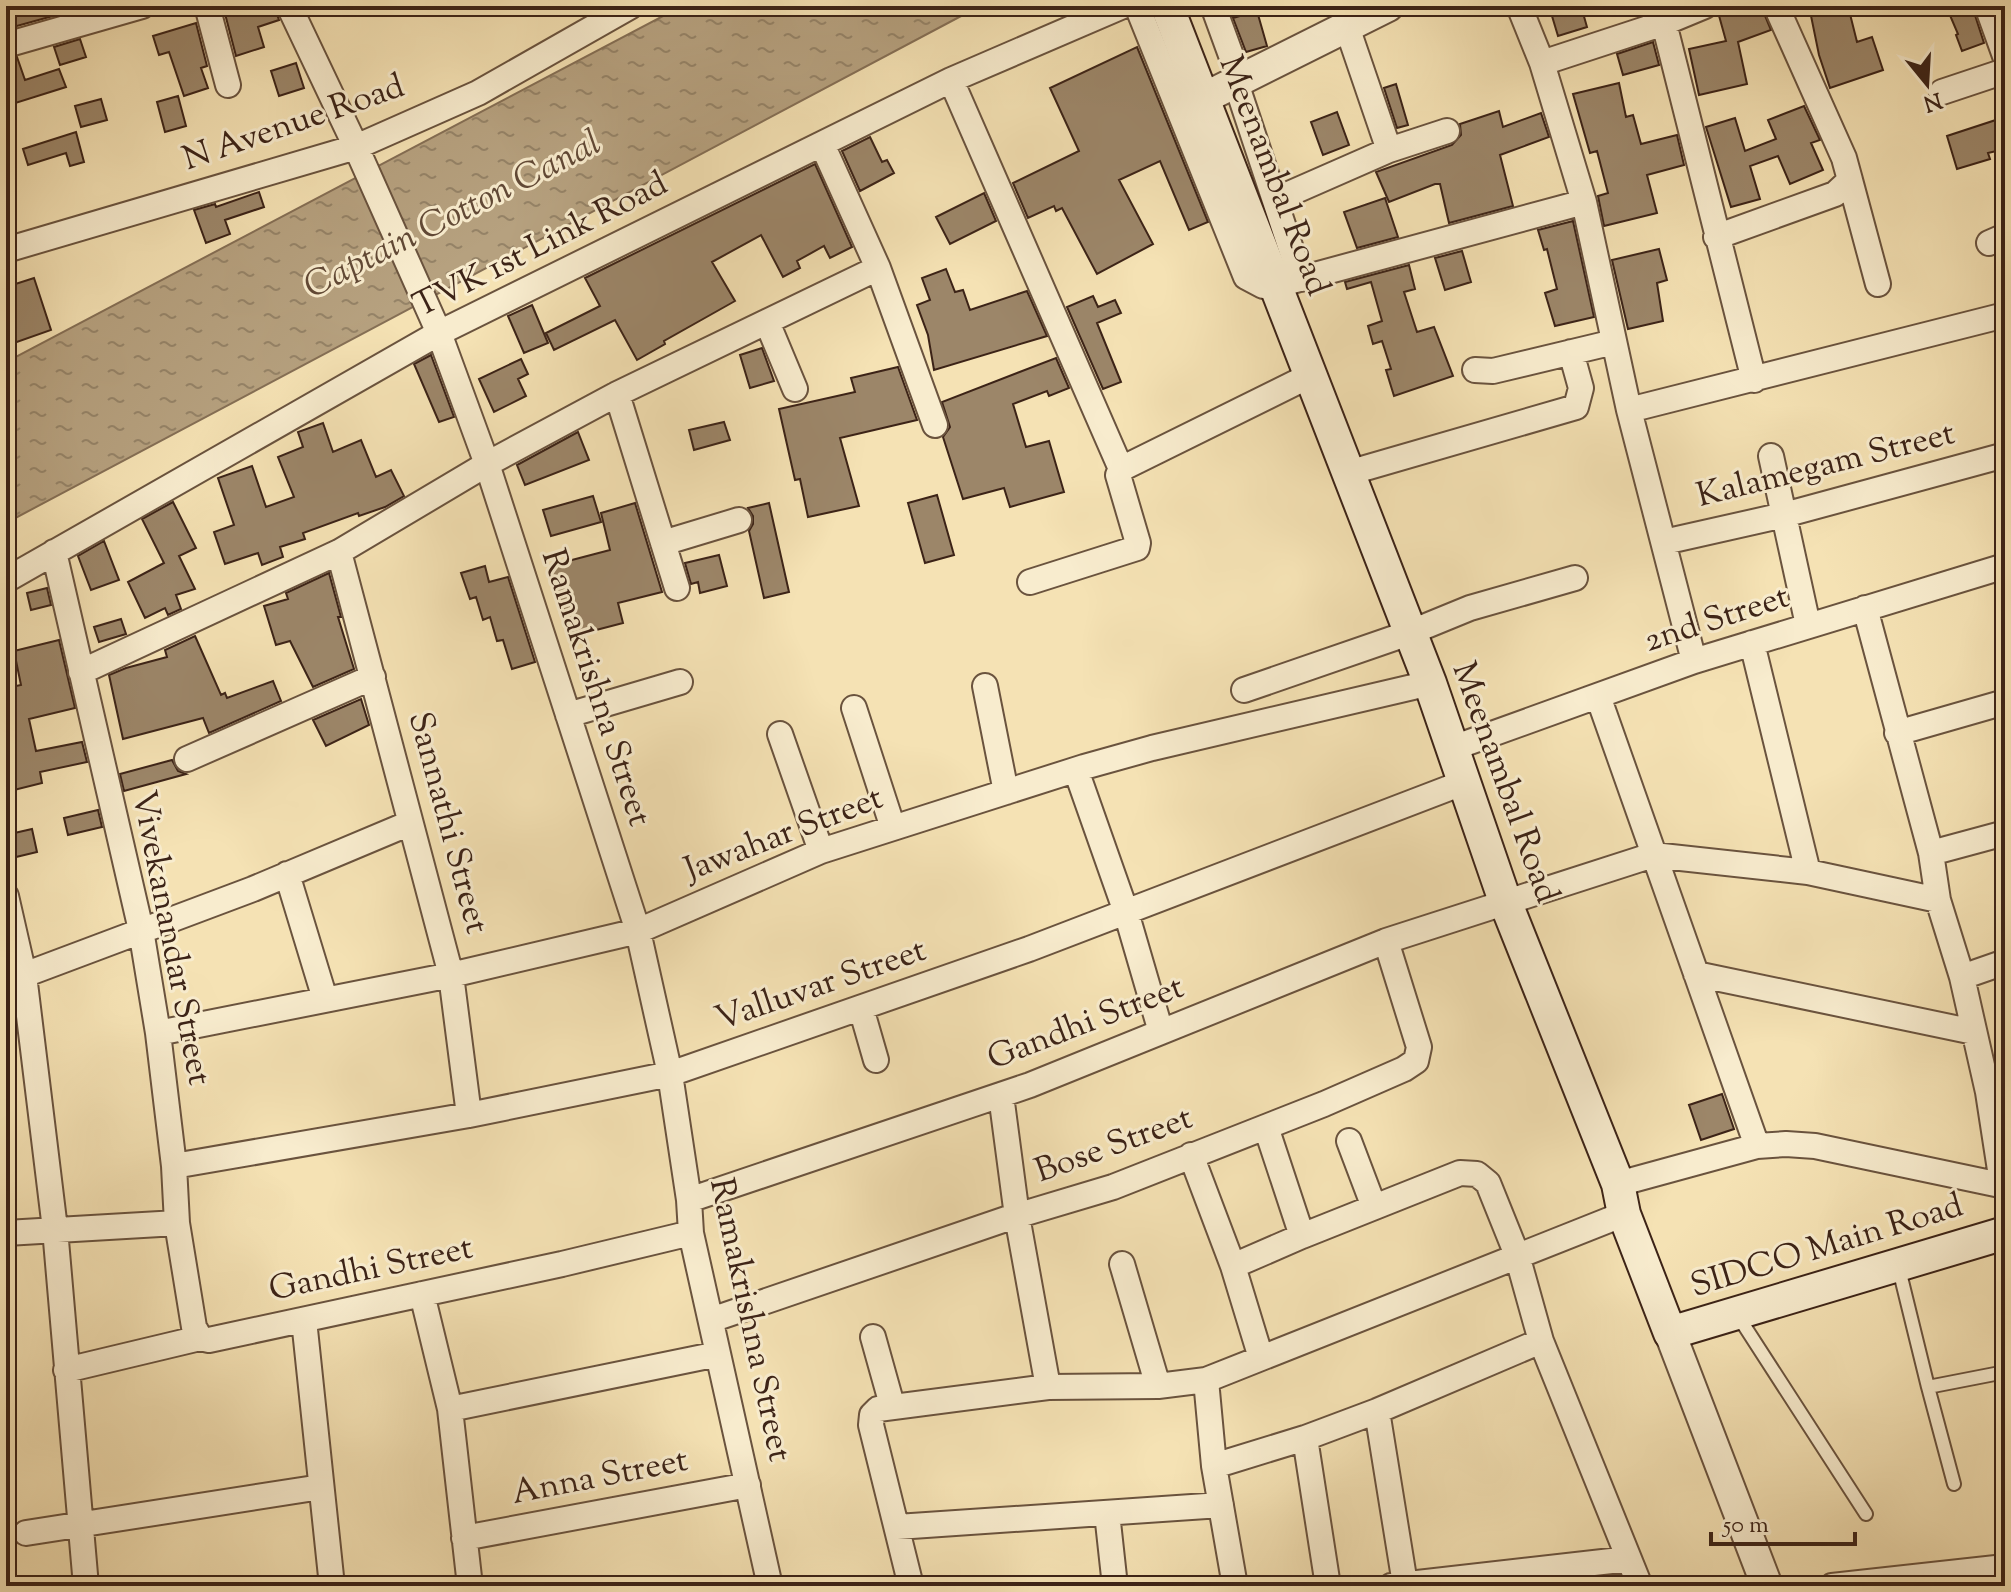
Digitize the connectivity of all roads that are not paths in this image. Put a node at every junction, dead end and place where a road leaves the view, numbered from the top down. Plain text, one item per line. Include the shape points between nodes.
1 (142, 6) edge
2 (207, 6) edge
3 (289, 6) edge
4 (631, 6) edge
5 (1123, 6) edge
6 (1137, 6) edge
7 (1167, 6) edge
8 (1213, 6) edge
9 (1388, 6) edge
10 (1519, 6) edge
11 (1705, 6) edge
12 (1776, 6) edge
13 (1987, 6) edge
14 (1353, 18) edge
15 (1664, 23) junction
16 (6, 45) edge
17 (2005, 56) edge
18 (1542, 63) junction
19 (2005, 71) edge
20 (951, 80) junction
21 (1238, 82) junction
22 (228, 85) dead end
23 (1942, 92) dead end
24 (1202, 99) junction
25 (1447, 131) dead end
26 (822, 144) junction
27 (356, 147) junction
28 (1389, 150) junction
29 (1850, 180) junction
30 (1275, 200) junction
31 (1584, 202) junction
32 (1716, 237) junction
33 (8, 243) edge
34 (878, 268) junction
35 (1287, 282) junction
36 (1878, 284) dead end
37 (2005, 315) edge
38 (767, 322) junction
39 (439, 333) junction
40 (1614, 342) junction
41 (1571, 352) junction
42 (1475, 370) dead end
43 (1311, 375) junction
44 (1754, 380) junction
45 (795, 389) dead end
46 (617, 394) junction
47 (1629, 410) junction
48 (935, 425) dead end
49 (1771, 456) dead end
50 (2004, 460) edge
51 (487, 464) junction
52 (1121, 469) junction
53 (1348, 473) junction
54 (1784, 515) junction
55 (739, 520) dead end
56 (1664, 542) junction
57 (663, 543) junction
58 (54, 552) junction
59 (339, 552) junction
60 (2005, 566) edge
61 (1575, 578) dead end
62 (6, 580) edge
63 (1030, 582) dead end
64 (677, 588) dead end
65 (1865, 608) junction
66 (1808, 625) junction
67 (1409, 633) junction
68 (1752, 643) junction
69 (1694, 661) junction
70 (81, 672) junction
71 (373, 677) junction
72 (680, 682) dead end
73 (1430, 683) junction
74 (985, 686) dead end
75 (1244, 690) dead end
76 (1598, 696) junction
77 (2005, 702) edge
78 (854, 708) dead end
79 (568, 715) junction
80 (1897, 733) junction
81 (780, 734) dead end
82 (1453, 748) junction
83 (187, 759) dead end
84 (1076, 770) junction
85 (1465, 782) junction
86 (1006, 792) junction
87 (410, 823) junction
88 (893, 828) junction
89 (2005, 833) edge
90 (821, 851) junction
91 (1931, 853) junction
92 (1653, 855) junction
93 (1808, 872) junction
94 (287, 874) junction
95 (6, 896) edge
96 (1938, 900) junction
97 (1505, 901) junction
98 (1126, 912) junction
99 (141, 930) junction
100 (638, 931) junction
101 (1386, 941) junction
102 (2005, 962) edge
103 (1696, 974) junction
104 (451, 975) junction
105 (15, 977) edge
106 (1962, 977) junction
107 (325, 999) junction
108 (861, 1008) junction
109 (1161, 1032) junction
110 (1974, 1032) junction
111 (158, 1033) junction
112 (876, 1060) dead end
113 (670, 1074) junction
114 (1996, 1089) edge
115 (1001, 1095) junction
116 (469, 1115) junction
117 (1266, 1127) junction
118 (1349, 1141) dead end
119 (1757, 1146) junction
120 (1191, 1155) junction
121 (174, 1166) junction
122 (2004, 1184) edge
123 (1621, 1199) junction
124 (689, 1200) junction
125 (1374, 1207) junction
126 (1017, 1216) junction
127 (177, 1223) junction
128 (55, 1229) junction
129 (6, 1233) edge
130 (691, 1233) junction
131 (2005, 1233) edge
132 (1302, 1236) junction
133 (1517, 1255) junction
134 (1122, 1264) dead end
135 (1898, 1265) junction
136 (1233, 1266) junction
137 (422, 1294) junction
138 (1736, 1314) junction
139 (304, 1320) junction
140 (711, 1320) junction
141 (1670, 1333) junction
142 (873, 1337) dead end
143 (200, 1338) junction
144 (1541, 1341) junction
145 (718, 1354) junction
146 (1261, 1358) junction
147 (66, 1370) junction
148 (2005, 1372) edge
149 (1206, 1380) junction
150 (1158, 1386) junction
151 (1048, 1387) junction
152 (1928, 1387) junction
153 (892, 1405) junction
154 (450, 1409) junction
155 (1377, 1411) junction
156 (1305, 1438) junction
157 (1214, 1466) junction
158 (1954, 1484) dead end
159 (748, 1485) junction
160 (321, 1487) junction
161 (1221, 1505) junction
162 (1107, 1513) junction
163 (1866, 1514) dead end
164 (82, 1524) junction
165 (897, 1527) junction
166 (26, 1533) dead end
167 (464, 1538) junction
168 (1629, 1559) junction
169 (2005, 1567) edge
170 (1398, 1585) edge
171 (86, 1586) edge
172 (332, 1586) edge
173 (470, 1586) edge
174 (770, 1586) edge
175 (911, 1586) edge
176 (1115, 1586) edge
177 (1235, 1586) edge
178 (1328, 1586) edge
179 (1640, 1586) edge
180 (1767, 1586) edge
181 (1832, 1586) edge

1 - 16 street
2 - 22 street
3 - 27 street, Ramakrishna Street
4 - 27 street, N Avenue Road via 478,93
5 - 20 street, TVK 1st Link Road
6 - 35 street via 1246,277 1263,286
7 - 24 main road, Meenambal Road
8 - 21 street
9 - 14 street
10 - 18 street
11 - 15 street
12 - 29 street
13 - 17 street
14 - 21 street
14 - 28 street
15 - 18 street
15 - 32 street
18 - 31 street
19 - 23 street
20 - 26 street, TVK 1st Link Road
20 - 52 street
21 - 24 street
21 - 30 street
24 - 35 main road, Meenambal Road
25 - 28 street
26 - 34 street
26 - 39 street, TVK 1st Link Road
27 - 33 street, N Avenue Road
27 - 39 street, Ramakrishna Street
28 - 30 street
29 - 32 street via 1835,194
29 - 36 street
30 - 35 street
31 - 35 street
31 - 40 street
32 - 44 street
34 - 38 street
34 - 48 street
35 - 43 main road, Meenambal Road
37 - 44 street
38 - 45 street
38 - 46 street
39 - 51 street, Ramakrishna Street
39 - 58 street, TVK 1st Link Road
40 - 41 street
40 - 47 street
41 - 42 street via 1493,371
41 - 53 street via 1581,388 1576,407
43 - 52 street
43 - 53 main road, Meenambal Road
44 - 47 street
46 - 51 street
46 - 57 street
47 - 56 street
49 - 54 street
50 - 54 street, Kalamegam Street
51 - 59 street
51 - 79 street, Ramakrishna Street
52 - 63 street via 1118,475 1137,548
53 - 67 main road, Meenambal Road
54 - 56 street, Kalamegam Street
54 - 66 street
55 - 57 street
56 - 69 street
57 - 64 street
58 - 62 street, TVK 1st Link Road
58 - 70 street, Vivekanandar Street
59 - 70 street
59 - 71 street, Sannathi Street
60 - 65 street, 2nd Street
61 - 67 street via 1470,608
65 - 66 street, 2nd Street
65 - 80 street
66 - 68 street, 2nd Street
67 - 73 main road, Meenambal Road
67 - 75 street
68 - 69 street, 2nd Street
68 - 93 street
69 - 76 street, 2nd Street
70 - 99 street, Vivekanandar Street
71 - 83 street
71 - 87 street, Sannathi Street
72 - 79 street
73 - 82 main road, Meenambal Road
73 - 84 street, Jawahar Street
74 - 86 street
76 - 82 street, 2nd Street
76 - 92 street
77 - 80 street
78 - 88 street
79 - 100 street, Ramakrishna Street
80 - 91 street
81 - 90 street
82 - 85 main road, Meenambal Road
84 - 86 street, Jawahar Street
84 - 98 street
85 - 97 main road, Meenambal Road
85 - 98 street, Valluvar Street
86 - 88 street, Jawahar Street
87 - 94 street
87 - 104 street, Sannathi Street
88 - 90 street, Jawahar Street
89 - 91 street
90 - 100 street, Jawahar Street
91 - 96 street
92 - 93 street
92 - 97 street, Gandhi Street
92 - 103 street
93 - 96 street
94 - 99 street
94 - 107 street
95 - 105 street
96 - 106 street
97 - 101 street, Gandhi Street
97 - 123 main road, Meenambal Road
98 - 108 street, Valluvar Street
98 - 109 street
99 - 105 street
99 - 111 street, Vivekanandar Street
100 - 104 street, Jawahar Street
100 - 113 street, Ramakrishna Street
101 - 109 street, Gandhi Street
101 - 117 street, Bose Street via 1419,1047 1416,1061
102 - 106 street
103 - 110 street
103 - 119 street
104 - 107 street, Jawahar Street
104 - 116 street, Sannathi Street
105 - 128 street
106 - 110 street
107 - 111 street, Jawahar Street
108 - 112 street
108 - 113 street, Valluvar Street
109 - 115 street, Gandhi Street
110 - 114 street
111 - 121 street, Vivekanandar Street
113 - 116 street, Valluvar Street
113 - 124 street, Ramakrishna Street
114 - 122 street
115 - 124 street, Gandhi Street
115 - 126 street
116 - 121 street, Valluvar Street
117 - 120 street, Bose Street
117 - 132 street
118 - 125 street
119 - 122 street via 1815,1146
119 - 123 street
120 - 126 street, Bose Street via 1113,1187
120 - 136 street
121 - 127 street, Vivekanandar Street
123 - 133 street
123 - 141 main road, Meenambal Road
124 - 130 street, Ramakrishna Street
125 - 132 street
125 - 133 street via 1460,1173 1477,1174 1488,1183
126 - 140 street, Bose Street
126 - 151 street
127 - 128 street
127 - 143 street, Vivekanandar Street
128 - 129 street
128 - 147 street
130 - 137 street, Gandhi Street
130 - 140 street, Ramakrishna Street
131 - 135 main road, SIDCO Main Road
132 - 136 street
133 - 144 street
133 - 146 street
134 - 150 street
135 - 138 main road, SIDCO Main Road
135 - 152 lane
136 - 146 street
137 - 139 street, Gandhi Street
137 - 154 street
138 - 141 main road, SIDCO Main Road
138 - 163 lane
139 - 143 street, Gandhi Street
139 - 160 street
140 - 145 street, Ramakrishna Street
141 - 180 street, Meenambal Road
142 - 153 street
143 - 147 street, Gandhi Street
144 - 155 street
144 - 168 street
145 - 154 street
145 - 159 street, Ramakrishna Street
146 - 149 street
147 - 164 street
148 - 152 lane
149 - 150 street
149 - 157 street
150 - 151 street
151 - 153 street
152 - 158 lane
153 - 165 street via 878,1409 871,1425
154 - 167 street
155 - 156 street
155 - 170 street
156 - 157 street
156 - 178 street
157 - 161 street
159 - 167 street, Anna Street
159 - 174 street, Ramakrishna Street
160 - 164 street
160 - 172 street
161 - 162 street
161 - 177 street
162 - 165 street
162 - 176 street
164 - 166 street
164 - 171 street
165 - 175 street
167 - 173 street
168 - 170 street
168 - 179 street
169 - 181 street

